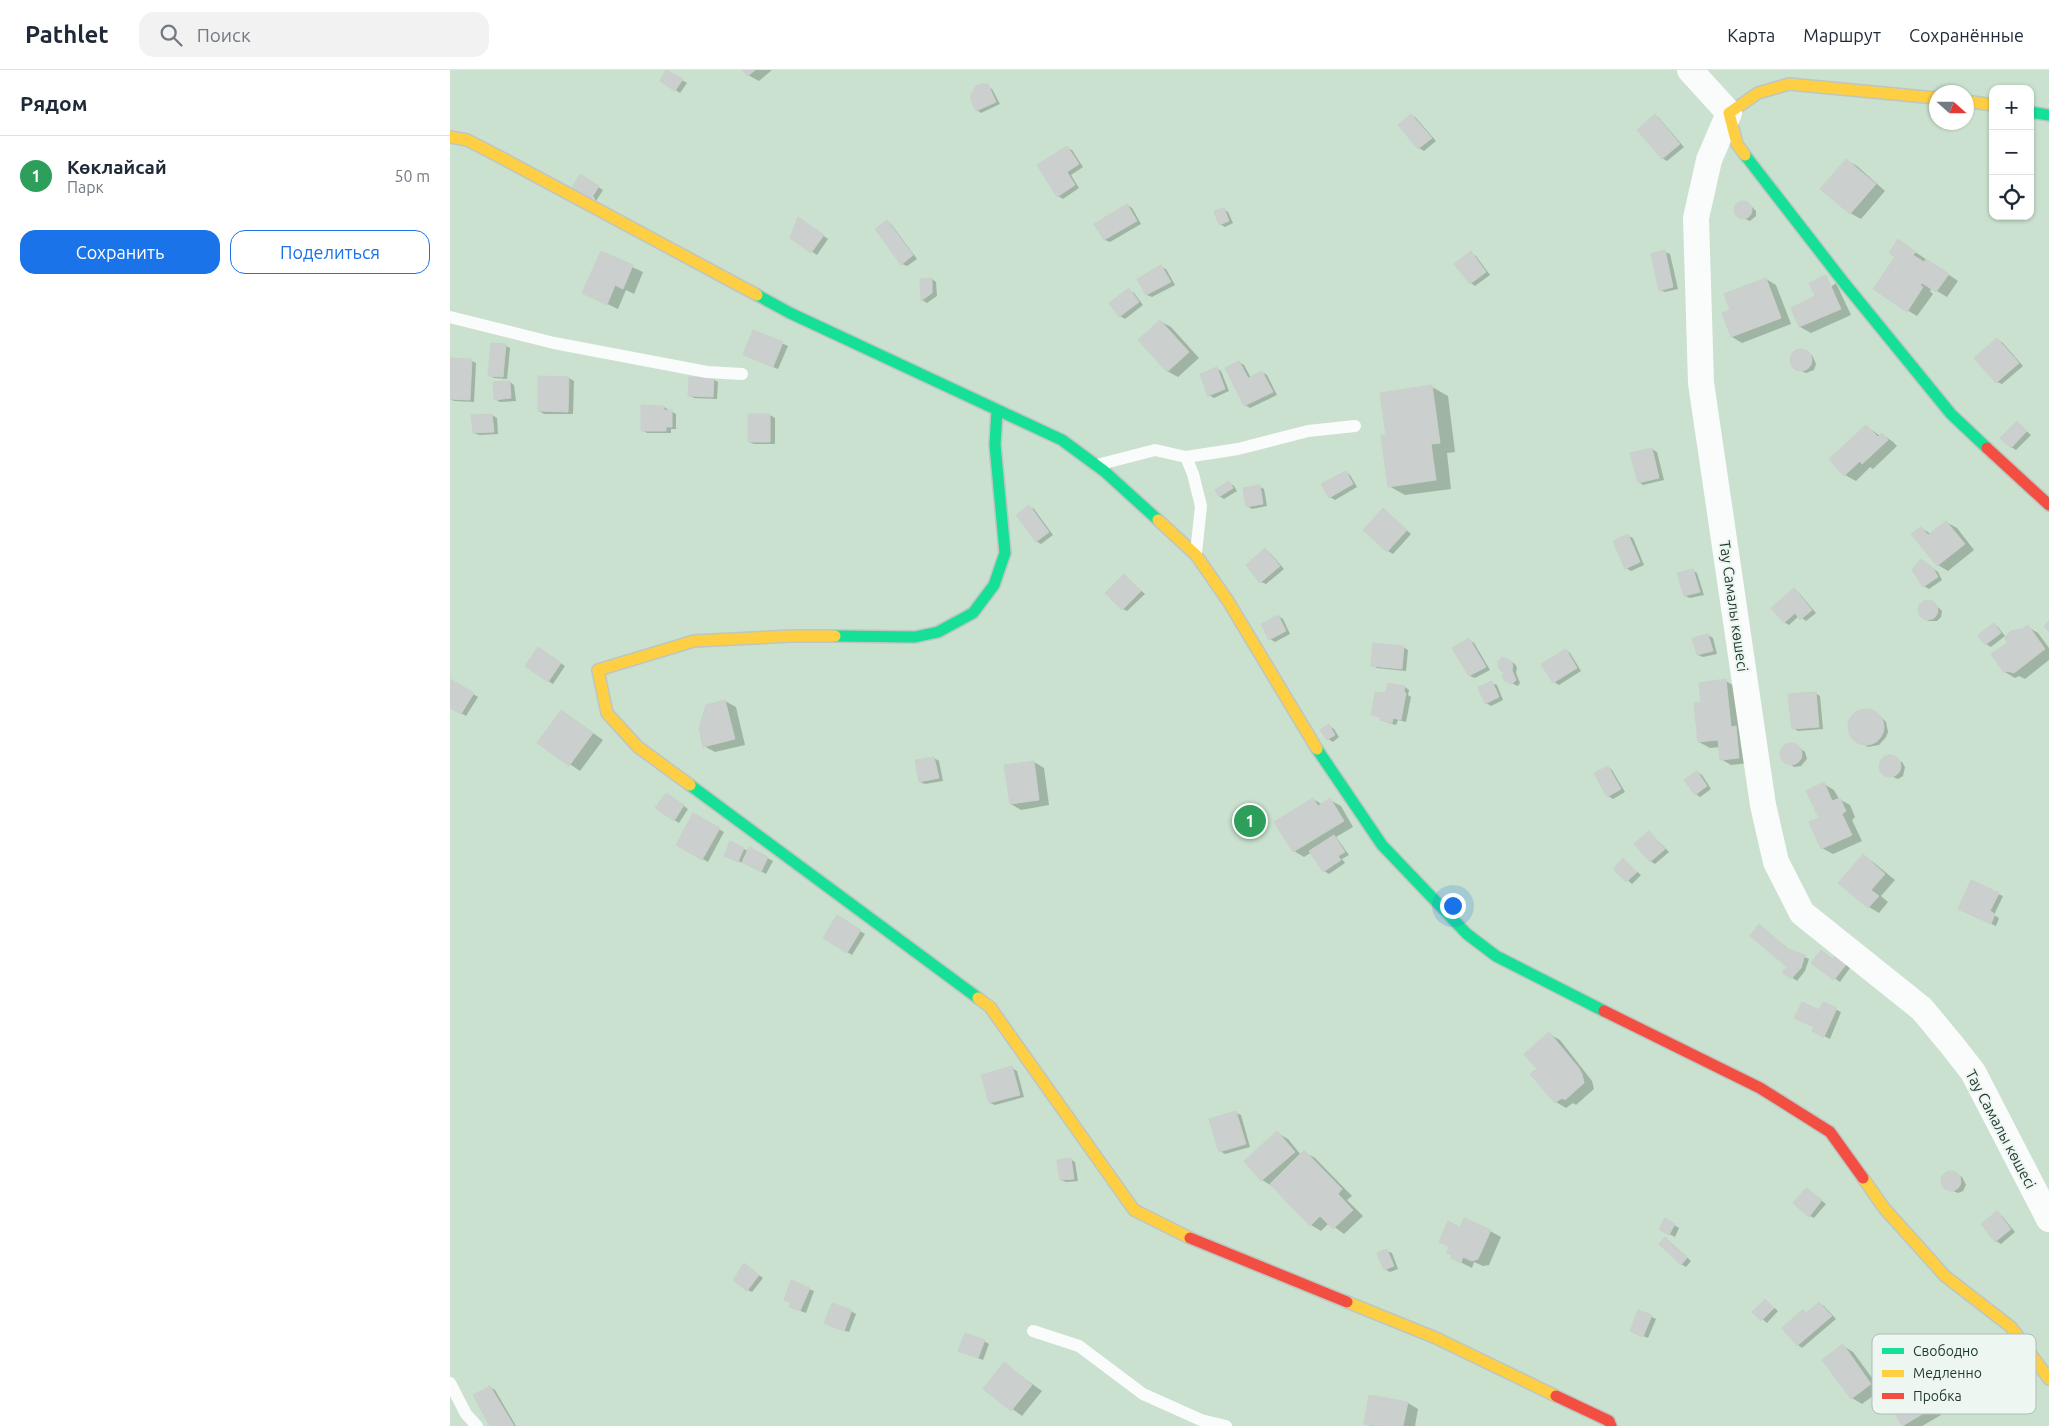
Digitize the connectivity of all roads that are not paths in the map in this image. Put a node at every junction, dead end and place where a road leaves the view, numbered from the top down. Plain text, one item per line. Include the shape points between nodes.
1 (1690, 70) edge
2 (1929, 97) edge
3 (1974, 102) edge
4 (1989, 104) edge
5 (1729, 113) junction
6 (2034, 113) edge
7 (2049, 115) edge
8 (450, 137) edge
9 (450, 317) edge
10 (742, 374) dead end
11 (997, 410) junction
12 (1355, 426) dead end
13 (1186, 457) junction
14 (1096, 465) junction
15 (2049, 505) edge
16 (1196, 555) junction
17 (2049, 1219) edge
18 (1034, 1330) dead end
19 (2016, 1334) edge
20 (2036, 1361) edge
21 (2049, 1378) edge
22 (450, 1383) edge
23 (477, 1426) edge
24 (1226, 1426) edge
25 (1611, 1426) edge

1 - 5 street
2 - 5 street via 1789,84 1758,93
3 - 4 street
5 - 15 street via 1737,144 1951,414
5 - 17 street, Тау Самалы көшесі via 1709,160 1696,218 1701,383 1763,805 1776,862 1802,913 1922,1009 1973,1072
6 - 7 street
8 - 11 street via 467,140 502,158 790,313
9 - 10 lane via 563,344 707,372
11 - 14 street via 1062,440
11 - 25 street via 995,445 1005,553 994,585 973,613 938,632 915,638 791,636 694,641 598,670 607,713 638,747 990,1007 1134,1210 1209,1247 1436,1338 1609,1421
12 - 13 lane via 1308,431 1238,449
13 - 14 lane via 1156,450
13 - 16 lane via 1202,506
14 - 16 street
16 - 19 street via 1228,601 1320,753 1382,845 1467,934 1496,956 1760,1088 1830,1132 1884,1208 1926,1256 1945,1276
18 - 24 lane via 1079,1346 1143,1394 1201,1420
20 - 21 street
22 - 23 lane via 466,1414

